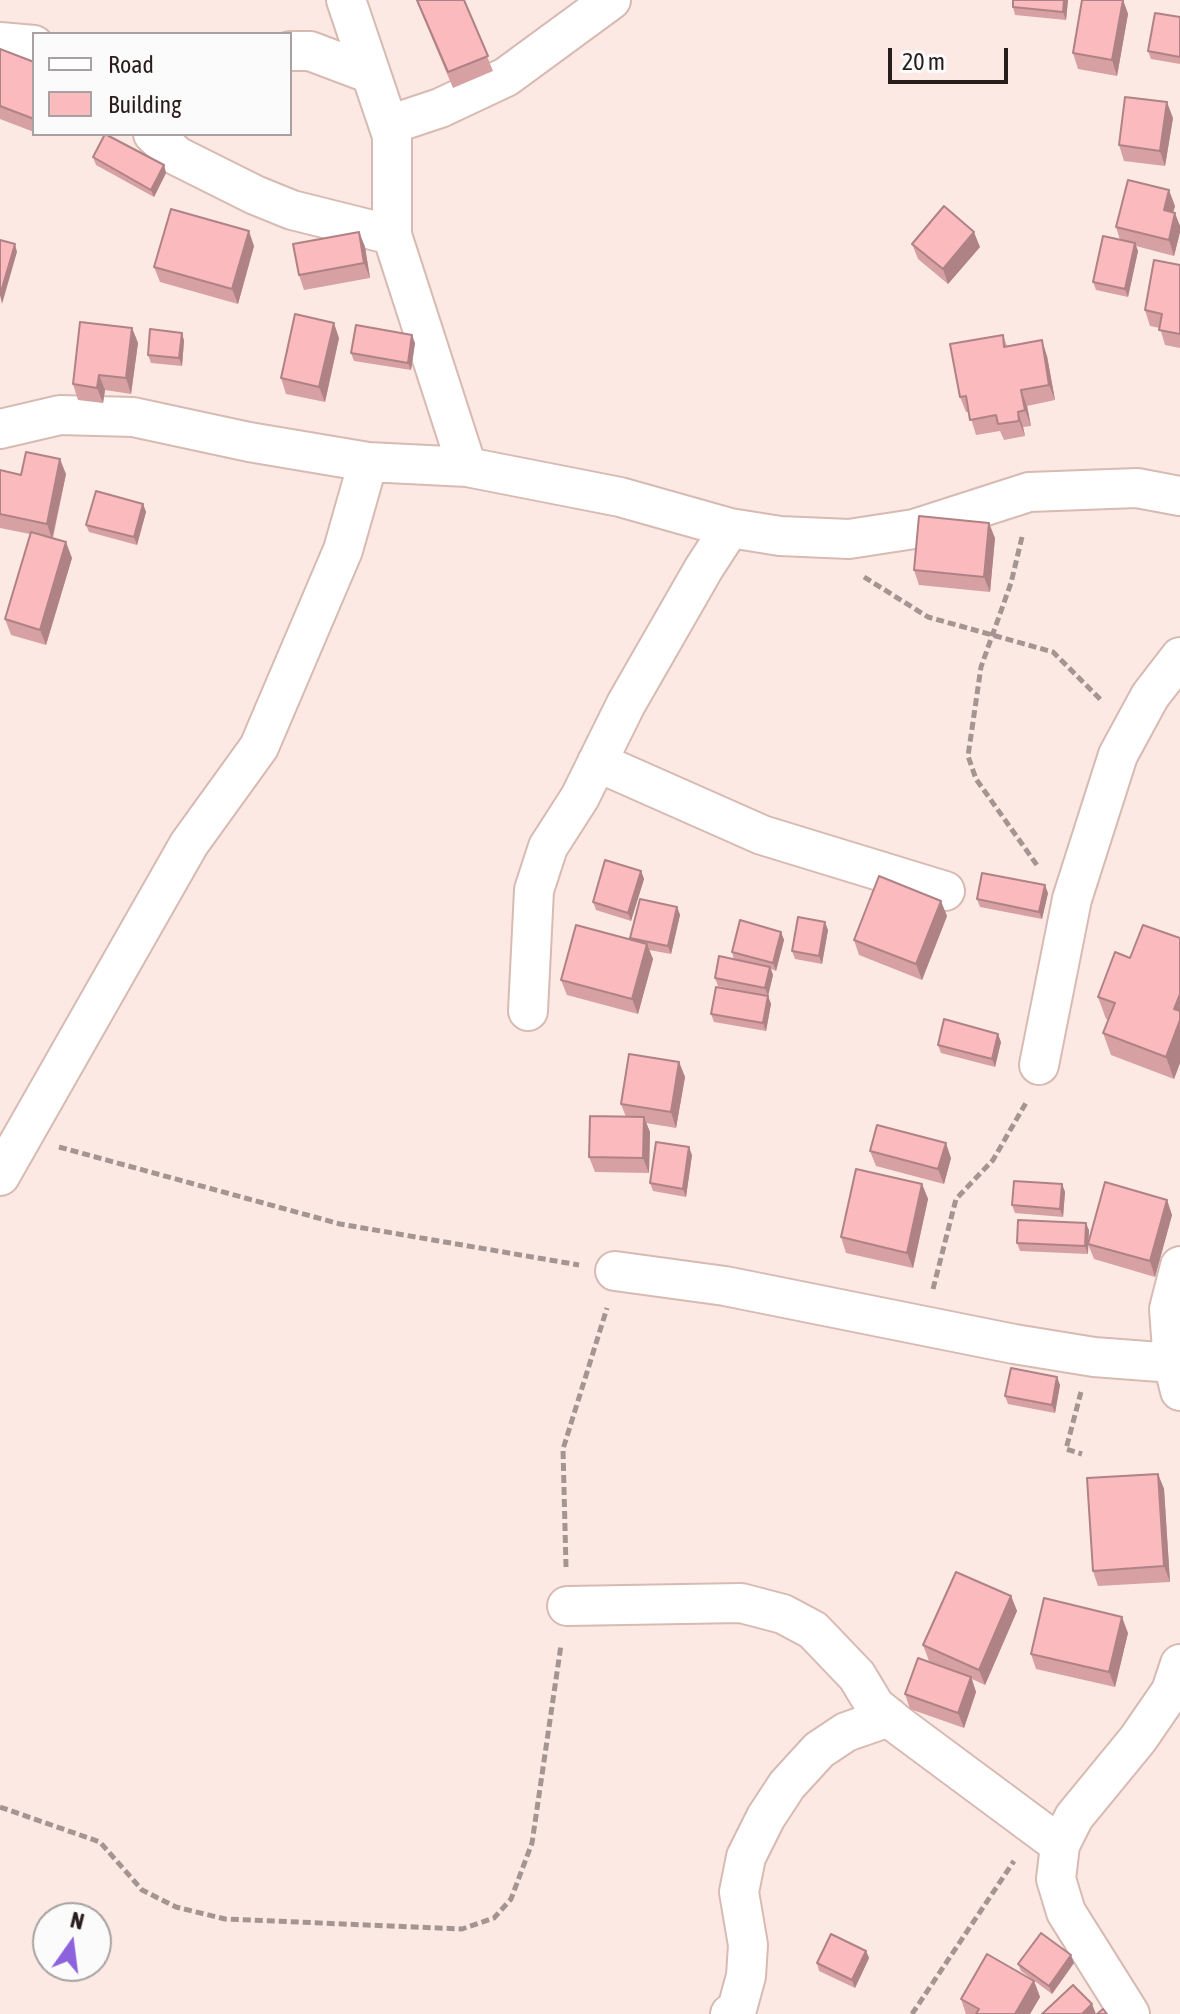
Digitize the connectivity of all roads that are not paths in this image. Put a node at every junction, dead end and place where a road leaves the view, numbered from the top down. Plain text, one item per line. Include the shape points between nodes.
1 (346, 0) edge
2 (611, 0) edge
3 (0, 42) edge
4 (32, 45) edge
5 (292, 51) edge
6 (371, 74) junction
7 (389, 125) junction
8 (155, 136) edge
9 (392, 235) junction
10 (0, 429) edge
11 (368, 462) junction
12 (467, 467) junction
13 (1180, 496) edge
14 (730, 528) junction
15 (1180, 657) edge
16 (597, 762) junction
17 (945, 891) dead end
18 (528, 1011) dead end
19 (1039, 1065) road end
20 (0, 1176) edge
21 (1180, 1266) edge
22 (611, 1289) road end
23 (1177, 1377) edge
24 (567, 1606) road end
25 (1177, 1683) edge
26 (889, 1717) junction
27 (1049, 1836) junction
28 (730, 2014) edge
29 (1130, 2014) edge

1 - 6 street
2 - 7 street via 506,77
3 - 4 street
5 - 6 street via 310,51
6 - 7 street
7 - 9 street
8 - 9 street via 177,156 255,195 292,210
9 - 12 street
10 - 11 street via 60,415 133,417
11 - 12 street
11 - 20 street via 343,550 259,747 189,844
12 - 14 street via 620,497
13 - 14 street via 1137,488 1029,492 914,529 849,539
14 - 16 street
15 - 19 street via 1150,696 1118,755 1072,899
16 - 17 street via 762,835
16 - 18 street via 548,847 534,890
21 - 23 street via 1169,1309
22 - 23 street via 725,1286
24 - 26 street via 741,1603 783,1614 813,1630
25 - 27 street via 1074,1817
26 - 27 street
26 - 28 street via 846,1732 819,1750 766,1817 746,1857 739,1892 748,1945 746,1976 737,2009
27 - 29 street via 1066,1912

